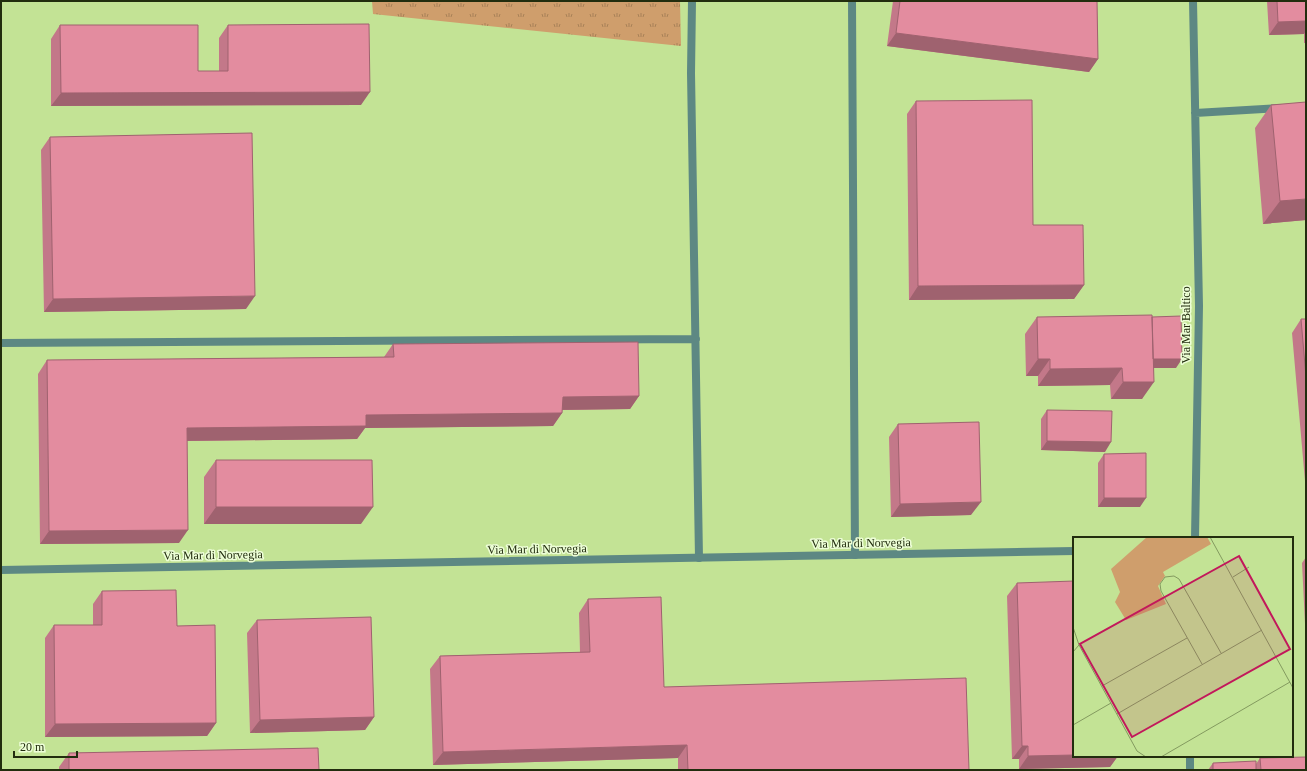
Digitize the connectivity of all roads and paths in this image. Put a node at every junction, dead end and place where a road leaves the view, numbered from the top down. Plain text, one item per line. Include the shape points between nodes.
1 (692, 1) edge
2 (852, 1) edge
3 (1193, 1) edge
4 (1290, 107) edge
5 (1195, 113) junction
6 (696, 339) junction
7 (1, 344) edge
8 (1195, 537) edge
9 (1073, 551) edge
10 (855, 555) junction
11 (699, 558) junction
12 (1, 570) edge
13 (1190, 757) edge
14 (1190, 770) edge

1 - 6 street
2 - 10 street
3 - 5 street, Via Mar Baltico
4 - 5 street
5 - 8 street, Via Mar Baltico via 1199,306
6 - 7 street
6 - 11 street
9 - 10 street, Via Mar di Norvegia
10 - 11 street, Via Mar di Norvegia
11 - 12 street, Via Mar di Norvegia
13 - 14 street

